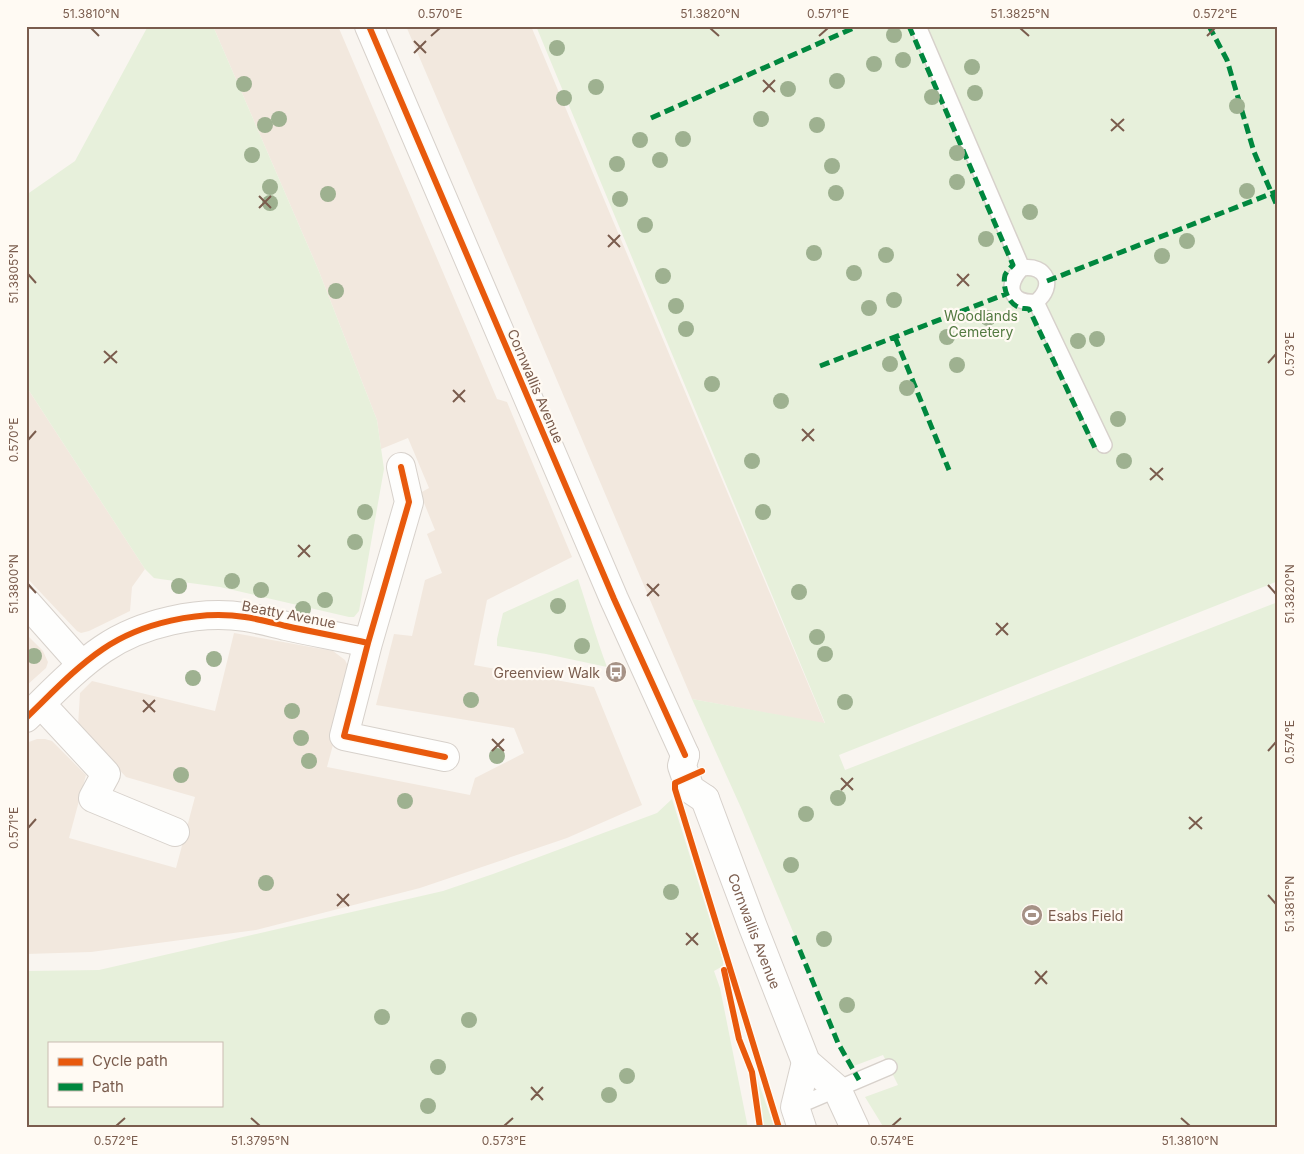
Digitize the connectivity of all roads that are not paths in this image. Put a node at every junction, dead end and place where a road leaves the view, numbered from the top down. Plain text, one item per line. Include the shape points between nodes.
1 (369, 26) edge
2 (918, 26) edge
3 (1022, 268) junction
4 (1036, 302) junction
5 (1104, 445) dead end
6 (401, 467) dead end
7 (26, 602) edge
8 (368, 643) junction
9 (82, 665) junction
10 (34, 711) edge
11 (445, 757) dead end
12 (176, 832) dead end
13 (806, 1062) junction
14 (889, 1067) dead end
15 (837, 1089) junction
16 (799, 1117) edge
17 (855, 1128) edge

1 - 13 street, Cornwallis Avenue via 614,599 685,754 698,762 702,771 707,785 705,799
2 - 3 lane
3 - 4 lane via 1012,281 1012,289 1021,301
3 - 4 lane via 1039,270 1047,281 1043,297
4 - 5 lane
6 - 8 street via 408,502
7 - 9 street
8 - 9 street, Beatty Avenue via 245,617 209,616 169,621 135,632 110,644
8 - 11 street via 344,736
9 - 10 street, Beatty Avenue
10 - 12 street, Beatty Avenue via 106,774 93,798
13 - 15 street, Cornwallis Avenue
13 - 16 street
14 - 15 lane
15 - 16 lane
15 - 17 street, Cornwallis Avenue

